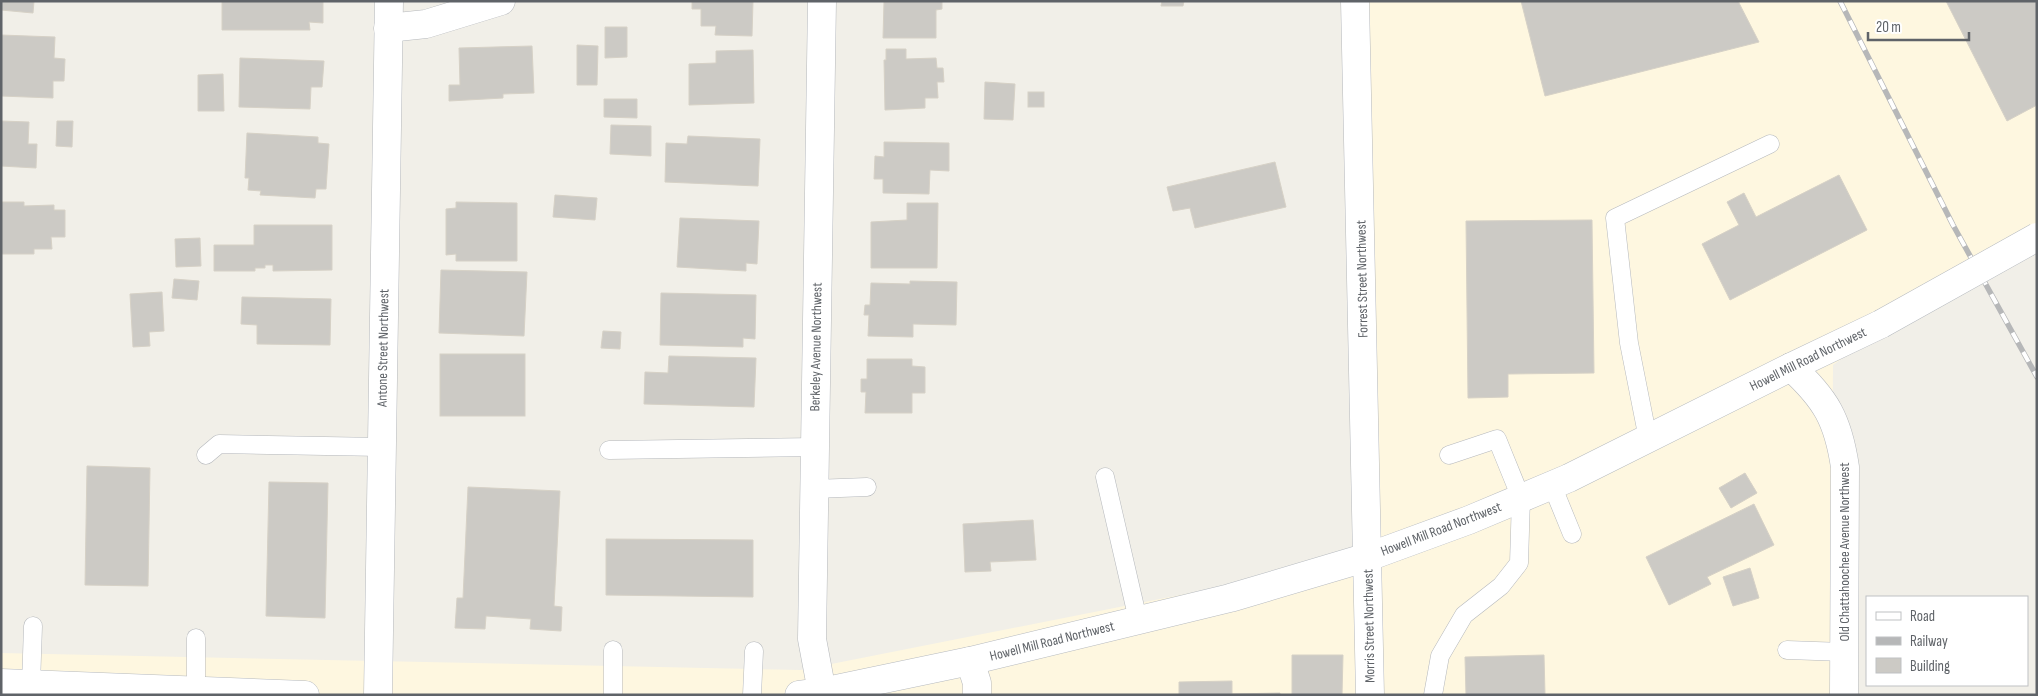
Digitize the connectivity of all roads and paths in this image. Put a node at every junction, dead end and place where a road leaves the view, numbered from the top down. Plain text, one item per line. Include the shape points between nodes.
1 (500, 1) edge
2 (822, 1) edge
3 (1355, 1) edge
4 (389, 14) edge
5 (1770, 144) dead end
6 (2037, 237) edge
7 (1791, 366) junction
8 (1648, 439) junction
9 (382, 447) junction
10 (815, 447) junction
11 (609, 450) dead end
12 (206, 455) dead end
13 (1449, 455) dead end
14 (1105, 477) dead end
15 (1552, 485) junction
16 (867, 487) dead end
17 (814, 489) junction
18 (1522, 498) junction
19 (1572, 534) dead end
20 (1368, 557) junction
21 (1138, 620) junction
22 (33, 626) dead end
23 (196, 638) dead end
24 (613, 650) dead end
25 (1787, 650) dead end
26 (754, 651) dead end
27 (1844, 652) junction
28 (970, 661) junction
29 (1, 684) edge
30 (31, 685) junction
31 (196, 691) junction
32 (811, 693) edge
33 (305, 695) edge
34 (378, 695) edge
35 (613, 695) edge
36 (752, 695) edge
37 (977, 695) edge
38 (1370, 695) edge
39 (1433, 695) edge
40 (1844, 695) edge

1 - 4 street via 426,24
2 - 10 street, Berkeley Avenue Northwest
3 - 20 street, Forrest Street Northwest
4 - 9 street, Antone Street Northwest
5 - 8 lane via 1615,218 1629,343
6 - 7 street, Howell Mill Road Northwest, bridge via 1881,324
7 - 8 street, Howell Mill Road Northwest
7 - 27 street, Old Chattahoochee Avenue Northwest via 1812,386 1829,410 1840,438 1845,467
8 - 15 street, Howell Mill Road Northwest
9 - 12 lane via 219,444
9 - 34 street, Antone Street Northwest
10 - 11 lane
10 - 17 street, Berkeley Avenue Northwest
13 - 18 lane via 1497,439
14 - 21 lane
15 - 18 street, Howell Mill Road Northwest
15 - 19 lane
16 - 17 lane
17 - 32 street, Berkeley Avenue Northwest
18 - 20 street, Howell Mill Road Northwest
18 - 39 lane via 1519,563 1501,586 1464,615 1440,656
20 - 21 street, Howell Mill Road Northwest via 1230,598
20 - 38 street, Morris Street Northwest
21 - 28 street, Howell Mill Road Northwest
22 - 30 lane
23 - 31 lane
24 - 35 lane
25 - 27 lane
26 - 36 lane
27 - 40 street, Old Chattahoochee Avenue Northwest
28 - 32 street, Howell Mill Road Northwest
28 - 37 street
29 - 30 street
30 - 31 street
31 - 33 street

